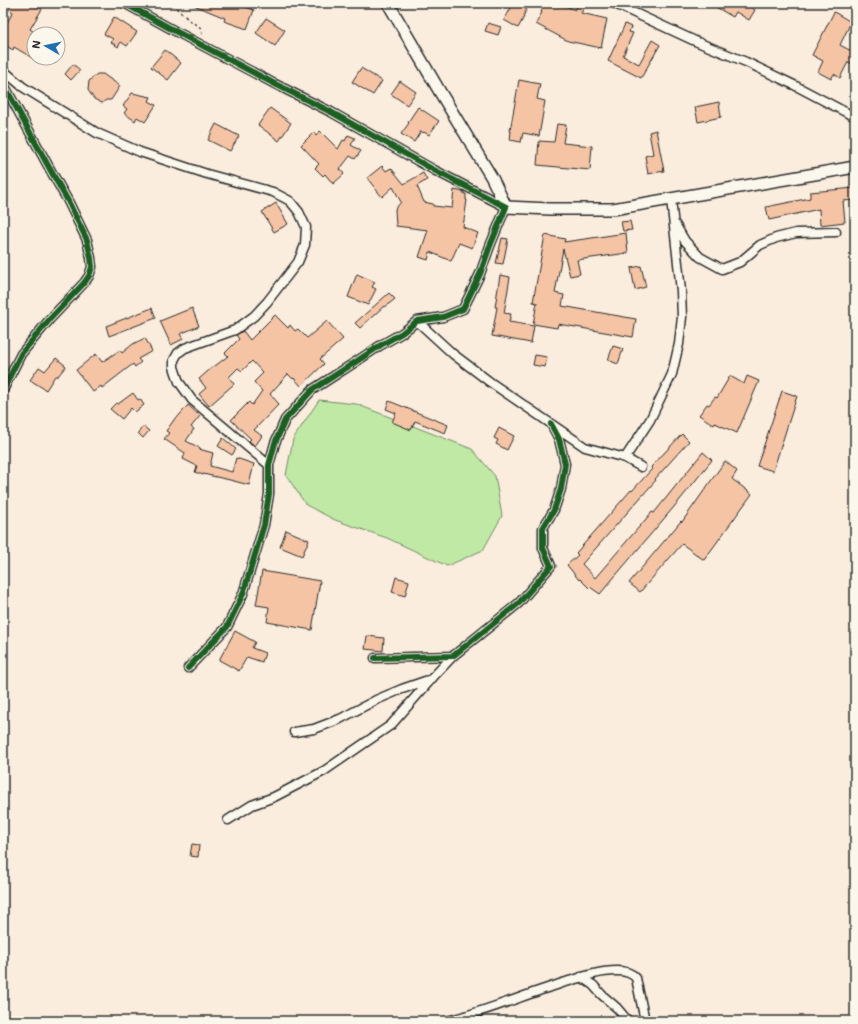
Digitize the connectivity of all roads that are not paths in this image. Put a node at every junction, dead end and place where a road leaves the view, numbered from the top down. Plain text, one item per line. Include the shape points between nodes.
1 (124, 3) edge
2 (388, 3) edge
3 (614, 3) edge
4 (624, 6) edge
5 (3, 70) edge
6 (3, 83) edge
7 (855, 117) edge
8 (855, 167) edge
9 (671, 199) junction
10 (506, 207) junction
11 (673, 222) junction
12 (836, 232) dead end
13 (417, 321) junction
14 (3, 390) edge
15 (551, 424) junction
16 (625, 458) junction
17 (269, 465) junction
18 (642, 467) dead end
19 (453, 656) junction
20 (375, 658) dead end
21 (188, 668) dead end
22 (431, 679) junction
23 (294, 732) dead end
24 (228, 820) dead end
25 (581, 977) junction
26 (447, 1021) edge
27 (628, 1021) edge
28 (645, 1021) edge

1 - 10 street
2 - 10 main road via 492,178
3 - 4 street
4 - 7 street via 794,85
5 - 17 street via 23,87 97,133 140,152 273,192 290,201 299,212 306,228 305,245 298,262 267,302 235,330 185,348 174,360 179,382 192,400
6 - 14 street via 87,240 92,267 84,283 22,354
8 - 9 main road
9 - 10 main road via 613,209
9 - 11 street
10 - 13 street via 463,310 443,317
11 - 12 street via 685,241 700,257 722,269 740,262 760,245 776,238 796,233
11 - 16 street via 682,310 679,344 672,374 650,420
13 - 15 street via 453,354
13 - 17 street via 312,390 286,420 275,443
15 - 16 street via 585,447
15 - 19 street via 559,439 565,464 554,510 543,528 543,548 551,566 519,602
16 - 18 street
17 - 21 street via 269,494 264,525 243,594 227,627
19 - 20 street
19 - 22 street
22 - 23 street via 376,700 340,719 314,729
22 - 24 street via 391,725 324,771 274,797 252,805
25 - 26 street
25 - 27 street via 593,985
25 - 28 street via 616,970 633,974

